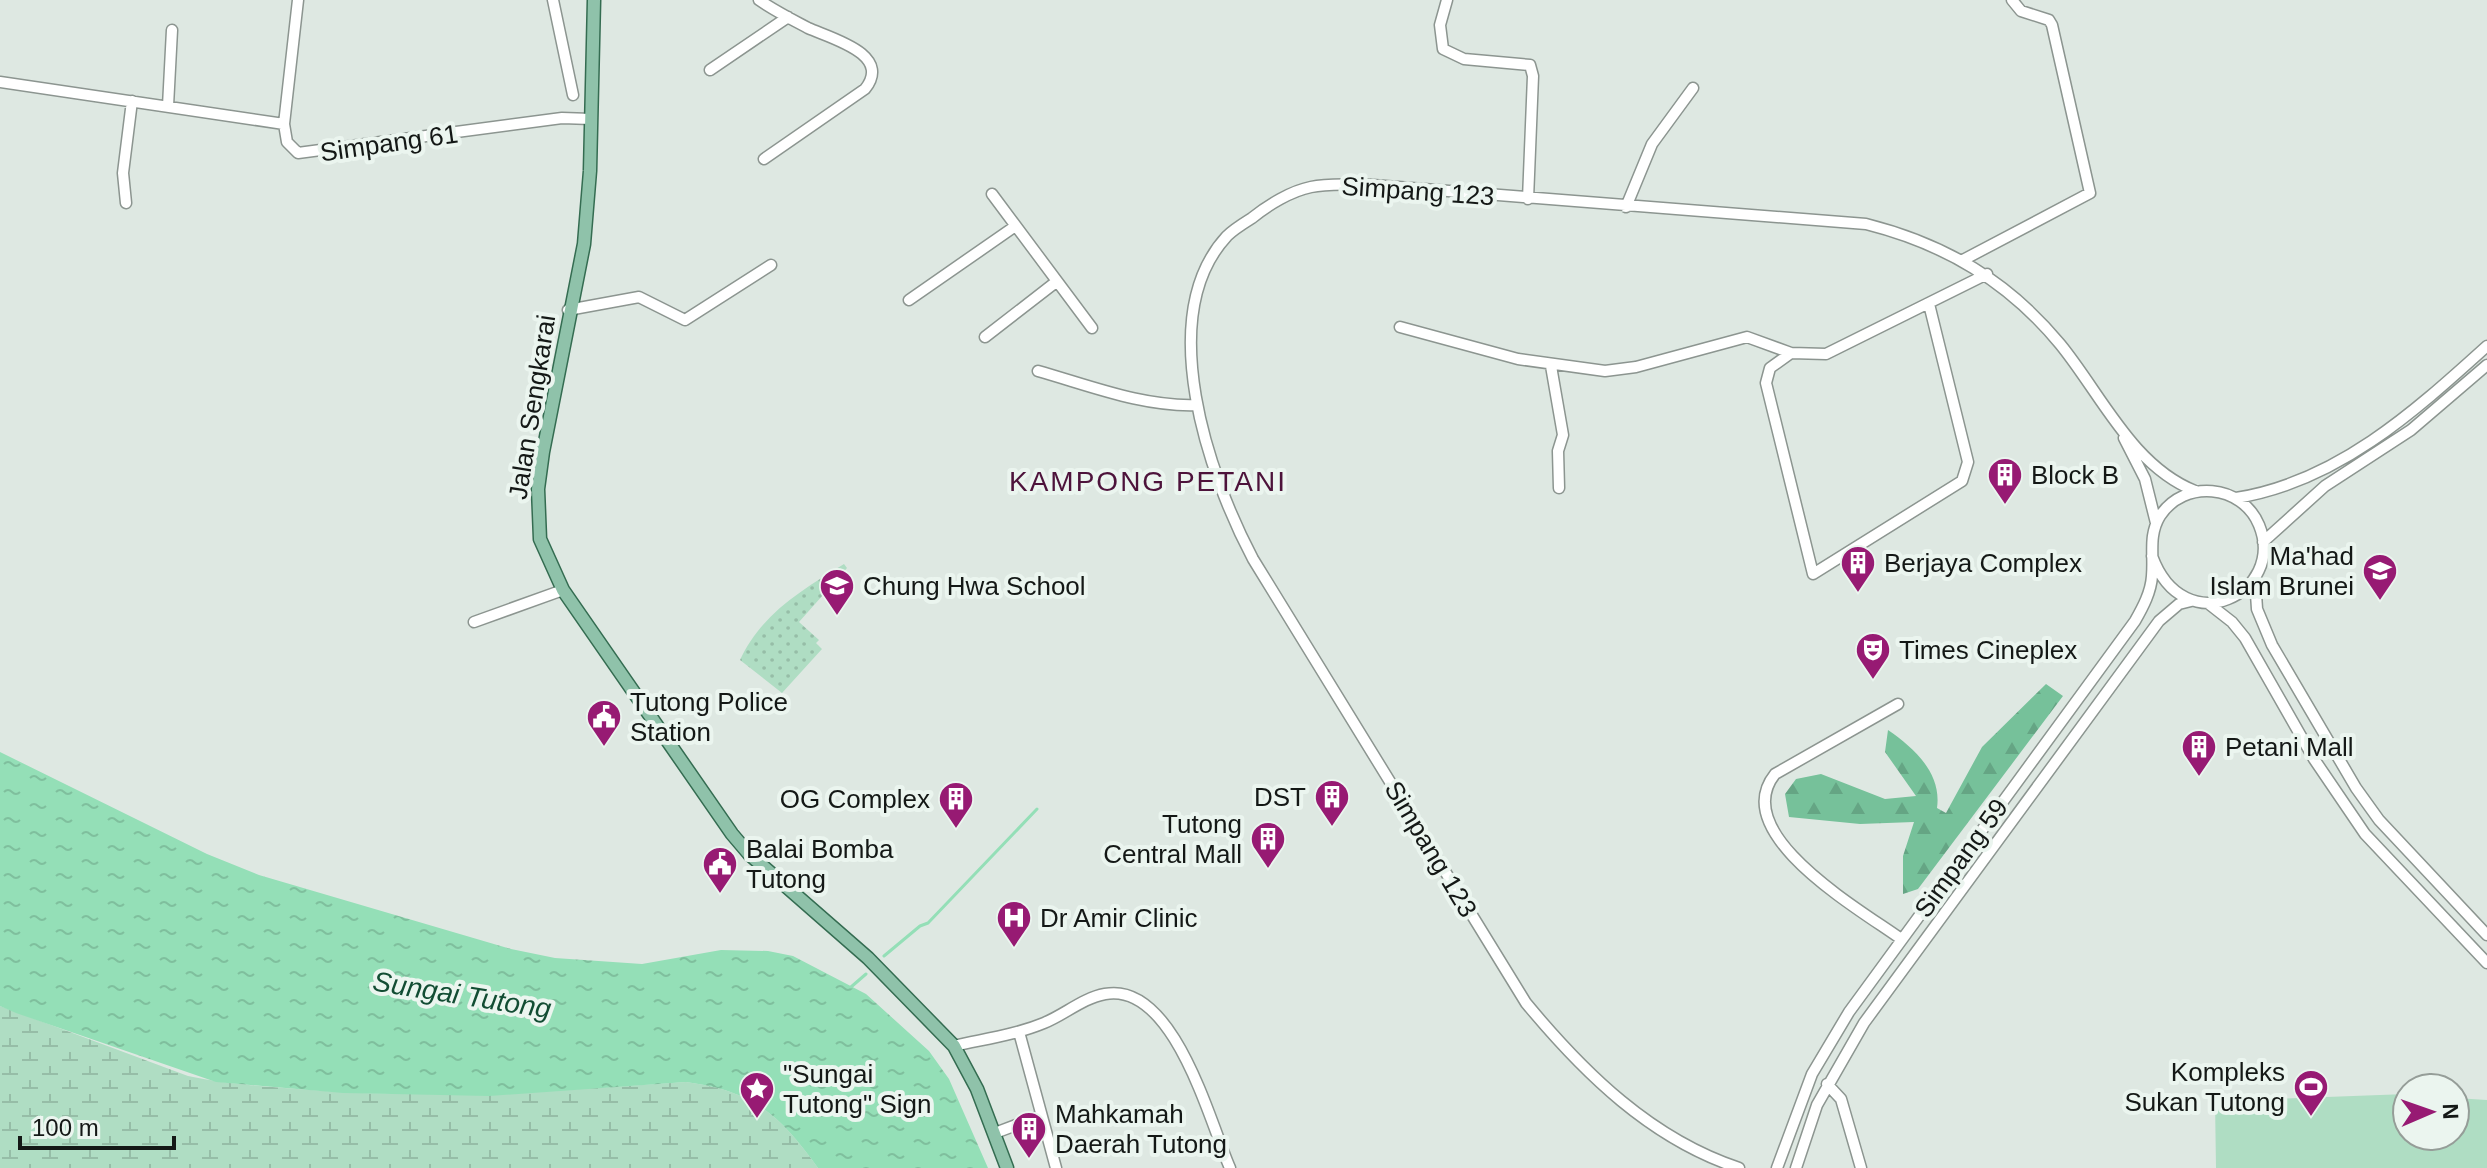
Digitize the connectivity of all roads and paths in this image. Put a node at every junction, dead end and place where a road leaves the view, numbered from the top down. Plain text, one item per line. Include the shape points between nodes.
1 (298, 0) edge
2 (553, 0) edge
3 (594, 0) edge
4 (759, 0) edge
5 (1447, 0) edge
6 (2012, 0) edge
7 (788, 17) junction
8 (172, 30) dead end
9 (710, 70) dead end
10 (0, 82) edge
11 (1693, 88) dead end
12 (573, 95) dead end
13 (132, 101) junction
14 (168, 106) junction
15 (591, 119) junction
16 (284, 124) junction
17 (764, 159) dead end
18 (992, 194) dead end
19 (1528, 199) junction
20 (126, 203) dead end
21 (1626, 207) junction
22 (1014, 227) junction
23 (1963, 260) junction
24 (771, 265) dead end
25 (1987, 274) junction
26 (1056, 282) junction
27 (909, 300) dead end
28 (1929, 304) junction
29 (568, 310) junction
30 (1400, 327) dead end
31 (1092, 328) dead end
32 (985, 337) dead end
33 (2487, 346) edge
34 (1791, 353) junction
35 (2487, 365) edge
36 (1551, 366) junction
37 (1038, 371) dead end
38 (1197, 405) junction
39 (2109, 413) junction
40 (1559, 488) dead end
41 (2195, 491) junction
42 (2236, 498) junction
43 (2156, 523) junction
44 (2263, 542) junction
45 (2152, 556) junction
46 (2255, 578) junction
47 (563, 590) junction
48 (2191, 601) junction
49 (2208, 604) junction
50 (474, 622) dead end
51 (1898, 704) dead end
52 (2408, 852) junction
53 (2393, 866) junction
54 (2487, 935) edge
55 (1901, 939) junction
56 (2487, 963) edge
57 (1019, 1032) junction
58 (954, 1046) junction
59 (1827, 1084) junction
60 (1040, 1116) junction
61 (995, 1133) junction
62 (1228, 1167) edge
63 (1007, 1168) edge
64 (1056, 1168) edge
65 (1739, 1168) edge
66 (1777, 1168) edge
67 (1796, 1168) edge
68 (1861, 1168) edge

1 - 16 street, Simpang 61
2 - 12 street
3 - 15 main road, Jalan Sengkarai
4 - 7 street
5 - 19 street via 1440,25 1443,49 1464,59 1530,65
6 - 23 street via 2021,11 2052,25 2090,193
7 - 9 street
7 - 17 street via 853,46 870,64 872,75 865,89
8 - 14 street
10 - 13 street
11 - 21 street via 1652,144
13 - 14 street
13 - 20 street via 123,173
14 - 16 street
15 - 16 street, Simpang 61 via 562,118 307,154 293,151
15 - 29 main road, Jalan Sengkarai via 584,244
18 - 22 street
19 - 21 street, Simpang 123
19 - 38 street, Simpang 123 via 1360,184 1309,187 1267,206 1227,236 1203,274 1191,319
21 - 23 street, Simpang 123 via 1866,224
22 - 26 street
22 - 27 street
23 - 25 street, Simpang 123
24 - 29 street via 685,320 639,297
25 - 28 street
25 - 39 street, Simpang 123 via 2061,345
26 - 31 street
26 - 32 street
28 - 34 street via 1839,350
28 - 34 street via 1967,473 1813,574 1766,383 1770,368
29 - 47 main road, Jalan Sengkarai via 538,489 540,539
30 - 36 street
33 - 42 street via 2425,401 2355,451 2299,482
34 - 36 street via 1747,337 1636,367 1605,371
35 - 44 street via 2411,430 2325,486
36 - 40 street via 1563,435
37 - 38 street via 1141,401
38 - 65 street, Simpang 123 via 1228,511 1253,559 1526,1003 1578,1063 1637,1114 1691,1148
39 - 41 street, Simpang 123 via 2161,471
39 - 43 street, Simpang 123 via 2145,479
41 - 42 street
41 - 43 street via 2172,503
42 - 44 street via 2250,509
43 - 45 street
44 - 46 street
45 - 48 street via 2166,584
45 - 55 street, Simpang 59 via 2148,594 2135,621
46 - 49 street via 2235,597
46 - 52 street via 2257,609 2272,645 2356,788
47 - 50 street
47 - 58 main road, Jalan Sengkarai via 749,854 868,958
48 - 49 street
48 - 59 street, Simpang 59 via 2159,621 1864,1023
49 - 53 street via 2245,638 2340,799
51 - 55 street via 1775,774 1763,798 1768,820 1791,856
52 - 53 street
52 - 54 street
53 - 56 street
55 - 66 street, Simpang 59 via 1824,1050
57 - 58 street
57 - 60 street
57 - 62 street via 1101,994 1133,998 1163,1025 1191,1067
58 - 61 main road, Jalan Sengkarai
59 - 67 street, Simpang 59
59 - 68 street via 1841,1099
60 - 61 street
60 - 64 street
61 - 63 main road, Jalan Sengkarai

